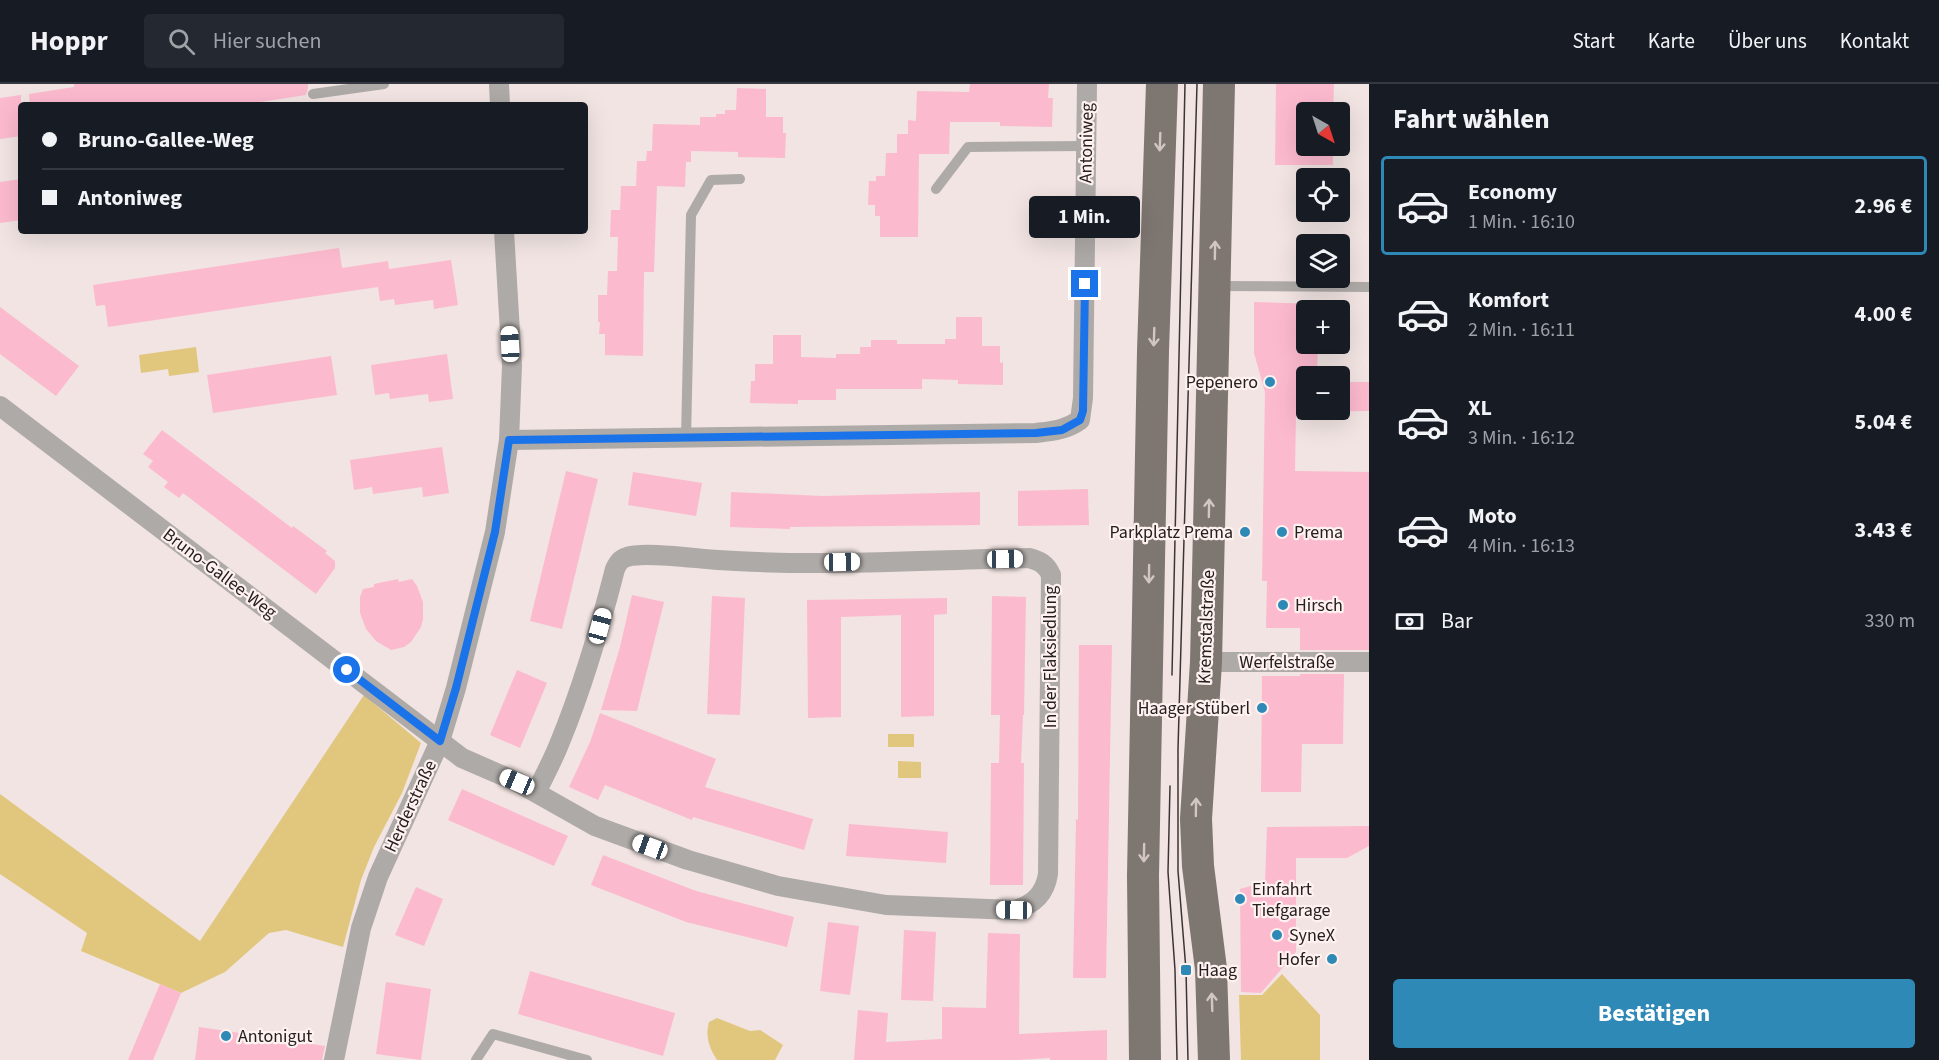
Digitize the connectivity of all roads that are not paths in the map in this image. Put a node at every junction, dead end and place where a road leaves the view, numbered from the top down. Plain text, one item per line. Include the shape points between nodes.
1 (384, 84) edge
2 (499, 84) edge
3 (1087, 84) edge
4 (1162, 84) edge
5 (1219, 84) edge
6 (313, 94) dead end
7 (500, 102) edge
8 (1086, 147) junction
9 (740, 179) dead end
10 (936, 189) dead end
11 (504, 234) edge
12 (1214, 286) junction
13 (1369, 287) edge
14 (0, 406) edge
15 (686, 438) junction
16 (509, 440) junction
17 (1206, 662) junction
18 (1369, 662) edge
19 (440, 741) junction
20 (536, 793) junction
21 (334, 1060) edge
22 (476, 1060) edge
23 (587, 1060) edge
24 (1145, 1060) edge
25 (1214, 1060) edge

1 - 6 lane
2 - 7 street
3 - 8 street, Antoniweg
4 -> 24 main road via 1143,876
12 -> 5 main road, Kremstalstraße
8 - 10 lane via 968,147
8 - 15 street, Antoniweg via 1080,420 1062,430 1036,433
9 - 15 lane via 711,180 691,215
11 - 16 street, Herderstraße via 512,366
12 - 13 lane
17 -> 12 main road, Kremstalstraße
14 - 19 street, Bruno-Gallee-Weg
15 - 16 street, Antoniweg
16 - 19 street, Herderstraße via 495,532
17 - 18 street, Werfelstraße
25 -> 17 main road, Kremstalstraße via 1211,969 1196,819
19 - 20 street, In der Flaksiedlung via 462,758
19 - 21 street, Herderstraße via 378,877 361,928
20 - 20 street, In der Flaksiedlung via 581,687 615,569 627,556 831,562 1029,558 1047,566 1051,575 1048,877 1037,899 1027,906 1014,910 886,905 778,886 688,860 595,826
22 - 23 lane via 493,1034

